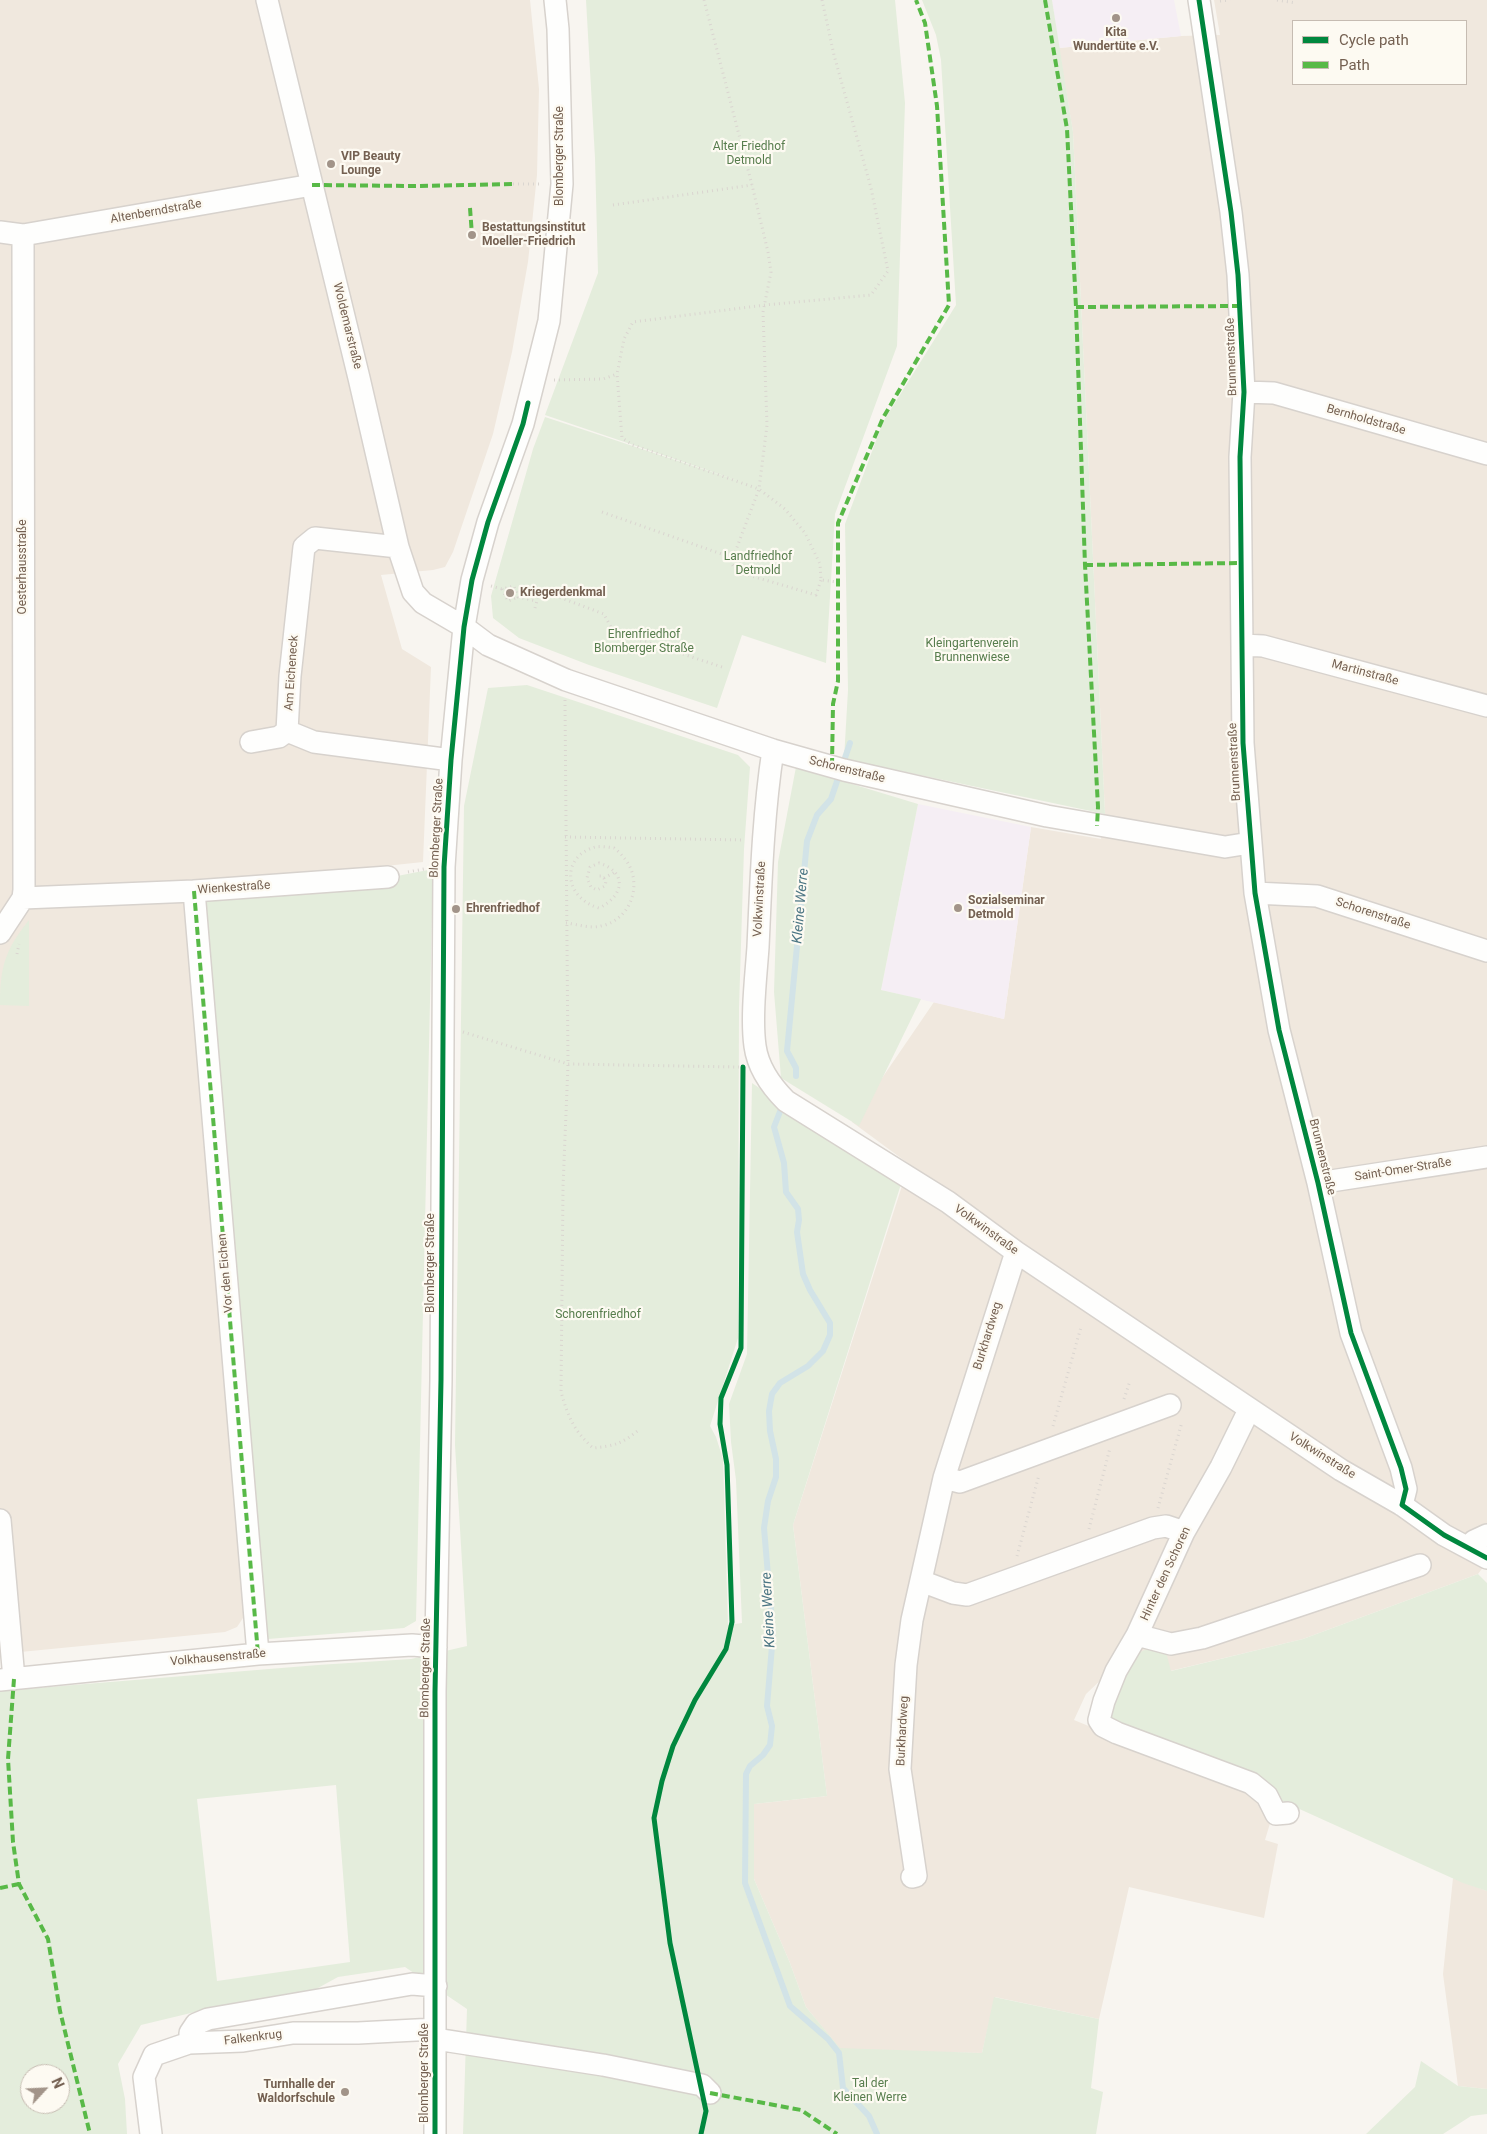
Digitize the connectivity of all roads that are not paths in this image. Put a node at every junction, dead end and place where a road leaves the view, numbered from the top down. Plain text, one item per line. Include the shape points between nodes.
1 (267, 0) edge
2 (555, 0) edge
3 (1199, 0) edge
4 (312, 185) junction
5 (0, 232) edge
6 (23, 235) junction
7 (1244, 392) junction
8 (1487, 454) edge
9 (398, 547) junction
10 (464, 627) junction
11 (1242, 645) junction
12 (1487, 706) edge
13 (288, 731) junction
14 (251, 742) dead end
15 (773, 750) junction
16 (451, 760) junction
17 (1250, 843) junction
18 (388, 877) road end
19 (194, 891) junction
20 (1255, 893) junction
21 (12, 907) edge
22 (0, 933) edge
23 (1487, 951) edge
24 (1487, 1157) edge
25 (1318, 1183) junction
26 (1016, 1252) junction
27 (1249, 1410) junction
28 (1176, 1412) road end
29 (944, 1478) junction
30 (1402, 1505) junction
31 (0, 1520) edge
32 (1184, 1532) junction
33 (1487, 1535) edge
34 (1478, 1552) edge
35 (1420, 1565) dead end
36 (921, 1581) junction
37 (1138, 1635) junction
38 (436, 1647) junction
39 (258, 1654) junction
40 (7, 1680) edge
41 (1288, 1813) dead end
42 (912, 1877) dead end
43 (436, 1986) junction
44 (435, 2034) junction
45 (190, 2043) junction
46 (710, 2093) dead end
47 (151, 2134) edge
48 (435, 2134) edge

1 - 4 street, Woldemarstraße
2 - 10 street, Blomberger Straße via 562,184 549,322 523,424 488,522 472,580
3 - 7 street, Brunnenstraße via 1234,240
4 - 6 street, Altenberndstraße
4 - 9 street, Woldemarstraße
5 - 6 street, Altenberndstraße
6 - 21 street, Oesterhausstraße
7 - 8 street, Bernholdstraße via 1274,393
7 - 11 street, Brunnenstraße via 1240,457
9 - 10 street, Woldemarstraße via 413,592 423,602
9 - 13 street, Am Eicheneck via 314,538 304,547 290,676
10 - 15 street, Schorenstraße via 488,645 566,680
10 - 16 street, Blomberger Straße
11 - 12 street, Martinstraße via 1263,646
11 - 17 street, Brunnenstraße via 1243,743
13 - 14 street via 279,737
13 - 16 street via 314,742
15 - 17 street, Schorenstraße via 838,768 1089,824 1225,847
15 - 26 street, Volkwinstraße via 758,851 755,1046 761,1066 771,1086 786,1101 948,1202
16 - 38 street, Blomberger Straße via 444,867
17 - 20 street, Brunnenstraße
18 - 19 street, Wienkestraße
19 - 21 street, Wienkestraße
19 - 39 street, Vor den Eichen
20 - 23 street, Schorenstraße via 1316,896
20 - 25 street, Brunnenstraße via 1279,1030
21 - 22 street
24 - 25 street, Saint-Omer-Straße
25 - 30 street, Brunnenstraße via 1351,1333 1401,1468 1406,1489
26 - 27 street, Volkwinstraße
26 - 29 street, Burkhardweg
27 - 30 street, Volkwinstraße
27 - 32 street, Hinter den Schoren
28 - 29 street via 1046,1451 960,1482
29 - 36 street, Burkhardweg
30 - 34 street, Volkwinstraße via 1444,1535
31 - 40 street
32 - 36 street via 1166,1526 1153,1528 967,1595
32 - 37 street, Hinter den Schoren
33 - 34 street via 1474,1541
35 - 37 street via 1187,1642 1171,1644
36 - 42 street, Burkhardweg via 906,1665 900,1769 916,1876
37 - 41 street, Hinter den Schoren via 1116,1671 1104,1702 1099,1720 1103,1726 1251,1783 1267,1796 1276,1814
38 - 39 street, Volkhausenstraße via 412,1645
38 - 43 street, Blomberger Straße
39 - 40 street, Volkhausenstraße
43 - 44 street, Blomberger Straße
43 - 45 street via 412,1984 208,2020 196,2024 190,2033
44 - 45 street, Falkenkrug via 293,2033 243,2041
44 - 46 street, Blomberger Straße via 702,2085
44 - 48 street, Blomberger Straße
45 - 47 street, Falkenkrug via 154,2054 144,2077

